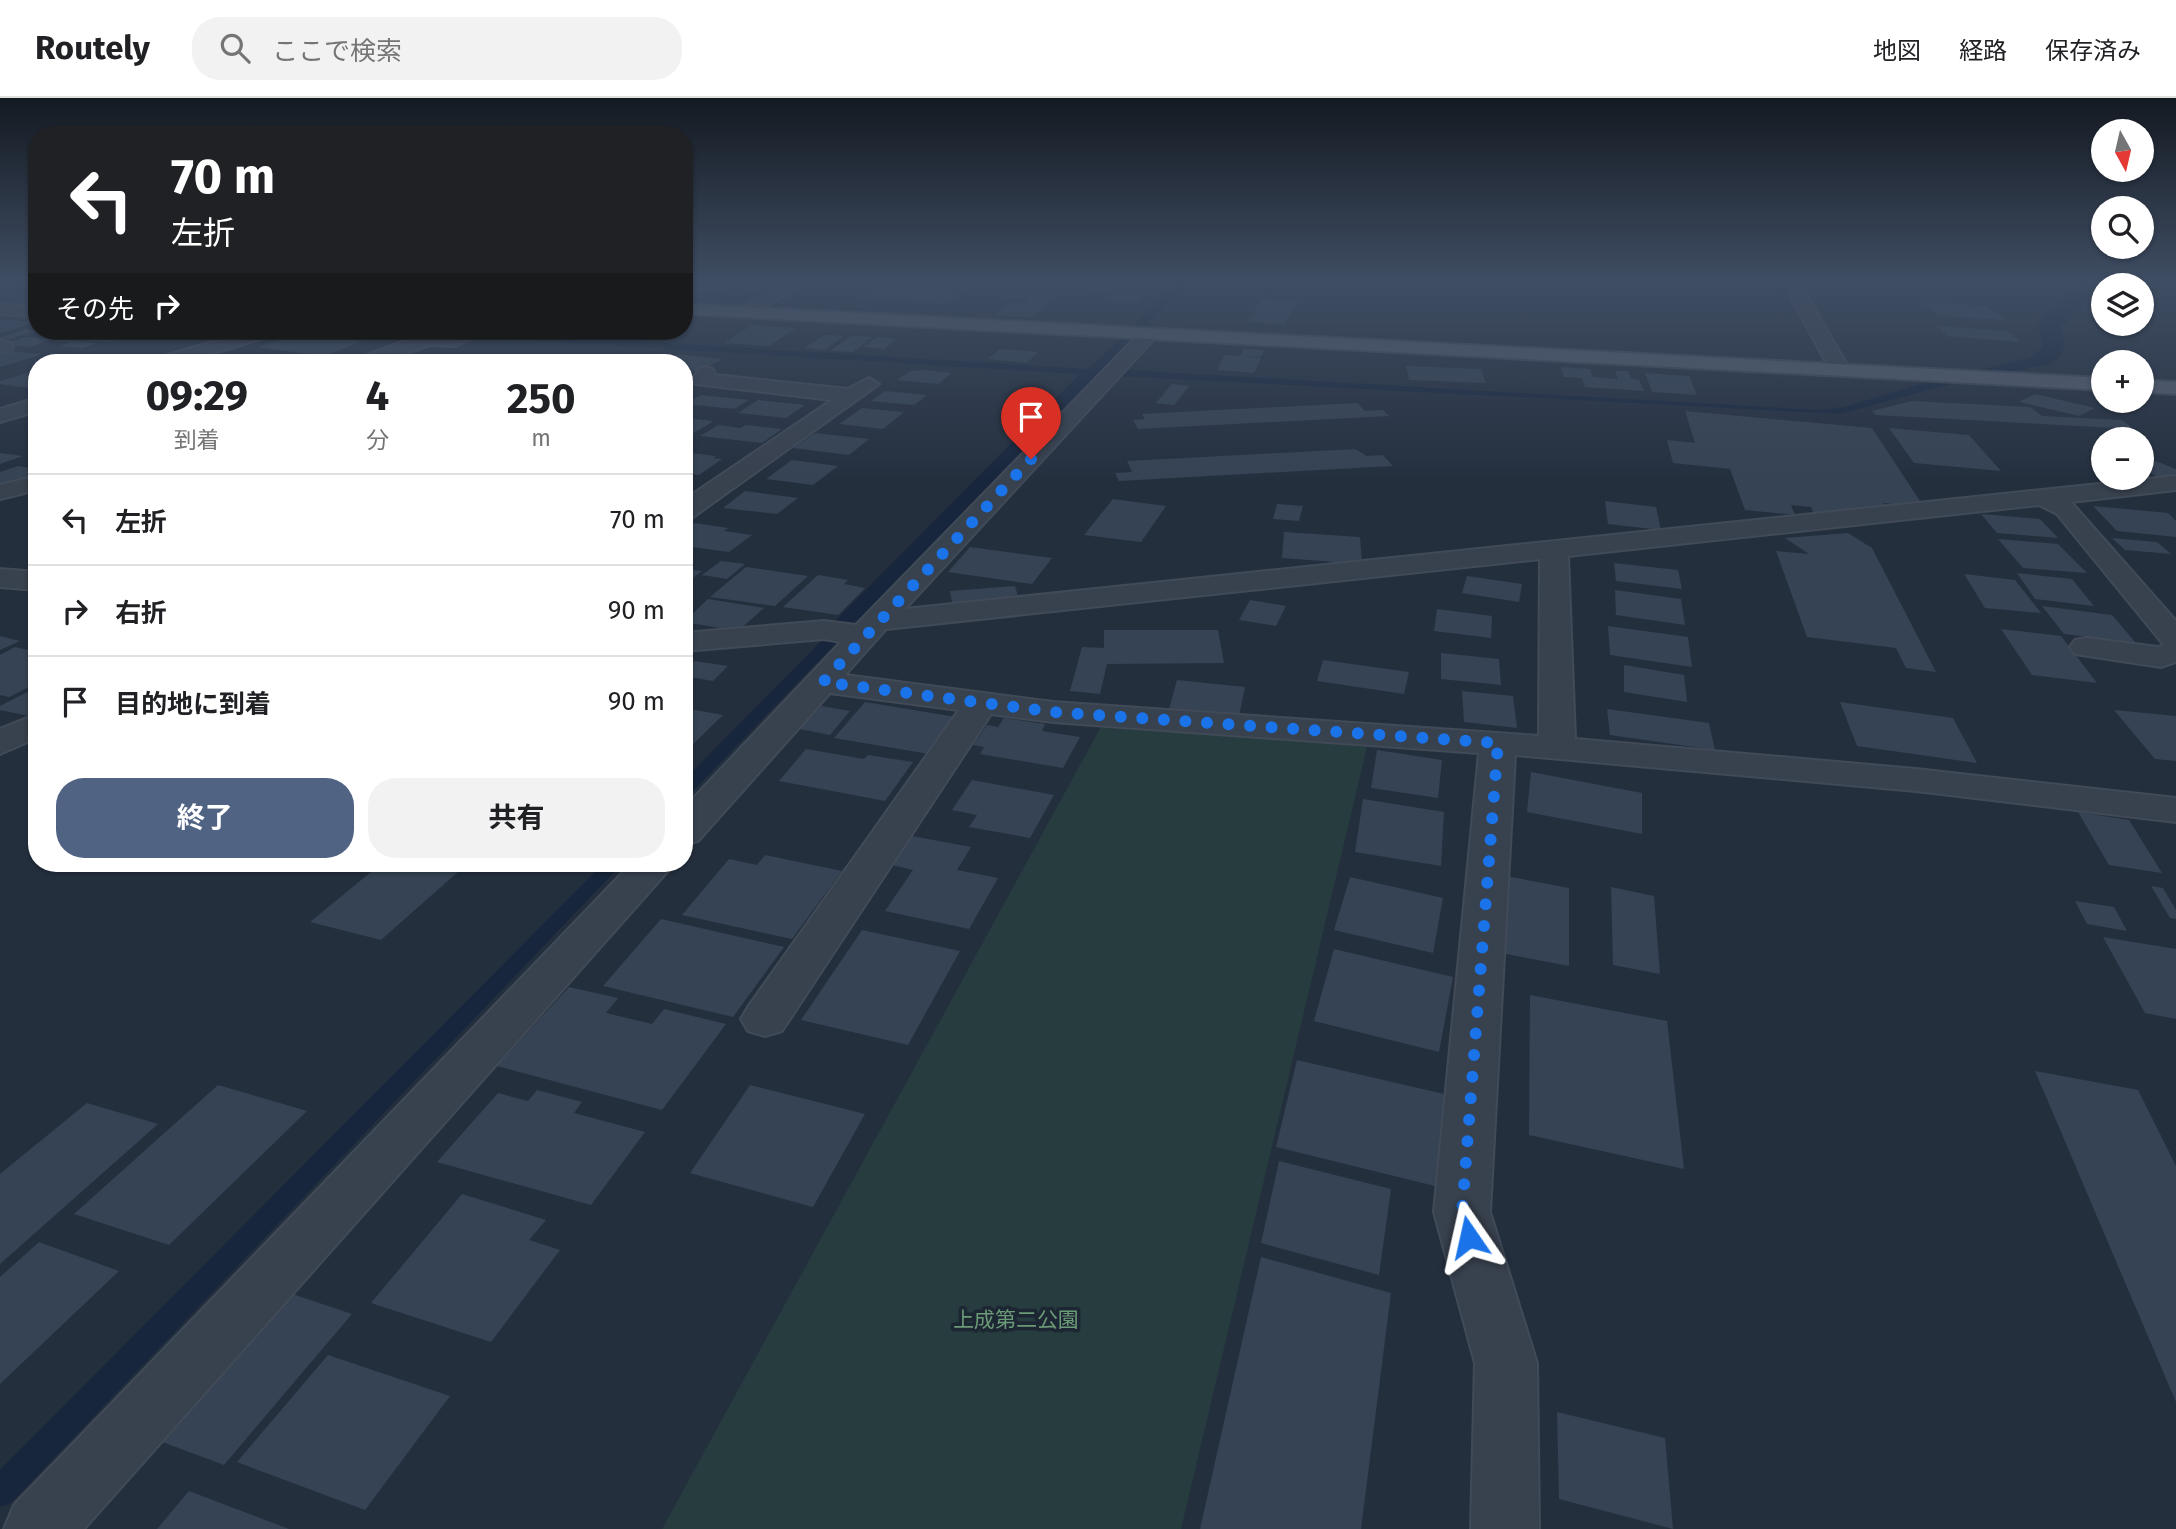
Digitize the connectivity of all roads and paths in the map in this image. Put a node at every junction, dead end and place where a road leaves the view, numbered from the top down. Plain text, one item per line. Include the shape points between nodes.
1 (216, 347) edge
2 (406, 347) edge
3 (1137, 347) edge
4 (1381, 347) edge
5 (1827, 347) edge
6 (192, 354) edge
7 (387, 354) edge
8 (1840, 370) junction
9 (697, 381) edge
10 (2091, 383) edge
11 (2154, 387) edge
12 (2176, 388) edge
13 (28, 407) edge
14 (0, 416) edge
15 (2176, 483) edge
16 (28, 485) edge
17 (0, 492) edge
18 (2043, 497) junction
19 (693, 506) edge
20 (1554, 549) junction
21 (0, 578) edge
22 (28, 581) edge
23 (855, 630) junction
24 (2176, 639) edge
25 (693, 641) edge
26 (2086, 648) dead end
27 (2176, 651) edge
28 (823, 682) junction
29 (982, 702) junction
30 (28, 729) edge
31 (0, 743) edge
32 (1498, 743) junction
33 (1557, 748) junction
34 (2165, 808) edge
35 (693, 822) edge
36 (2176, 840) edge
37 (647, 872) edge
38 (765, 1019) dead end
39 (38, 1529) edge
40 (1505, 1529) edge

1 - 6 street
2 - 7 street
3 - 23 street
4 - 8 main road
5 - 8 street
8 - 10 main road
9 - 19 street via 861,390
11 - 12 main road
13 - 14 street
15 - 18 street
16 - 17 street
18 - 20 street
18 - 24 street via 2066,509
20 - 23 street
20 - 33 street
21 - 22 street
23 - 25 street
23 - 28 street
26 - 27 street via 2161,657
28 - 29 street
28 - 35 street
29 - 32 street via 1053,712
29 - 38 street
30 - 31 street
32 - 33 street
32 - 40 street via 1462,1212 1506,1363
33 - 34 street
34 - 36 street
37 - 39 street

